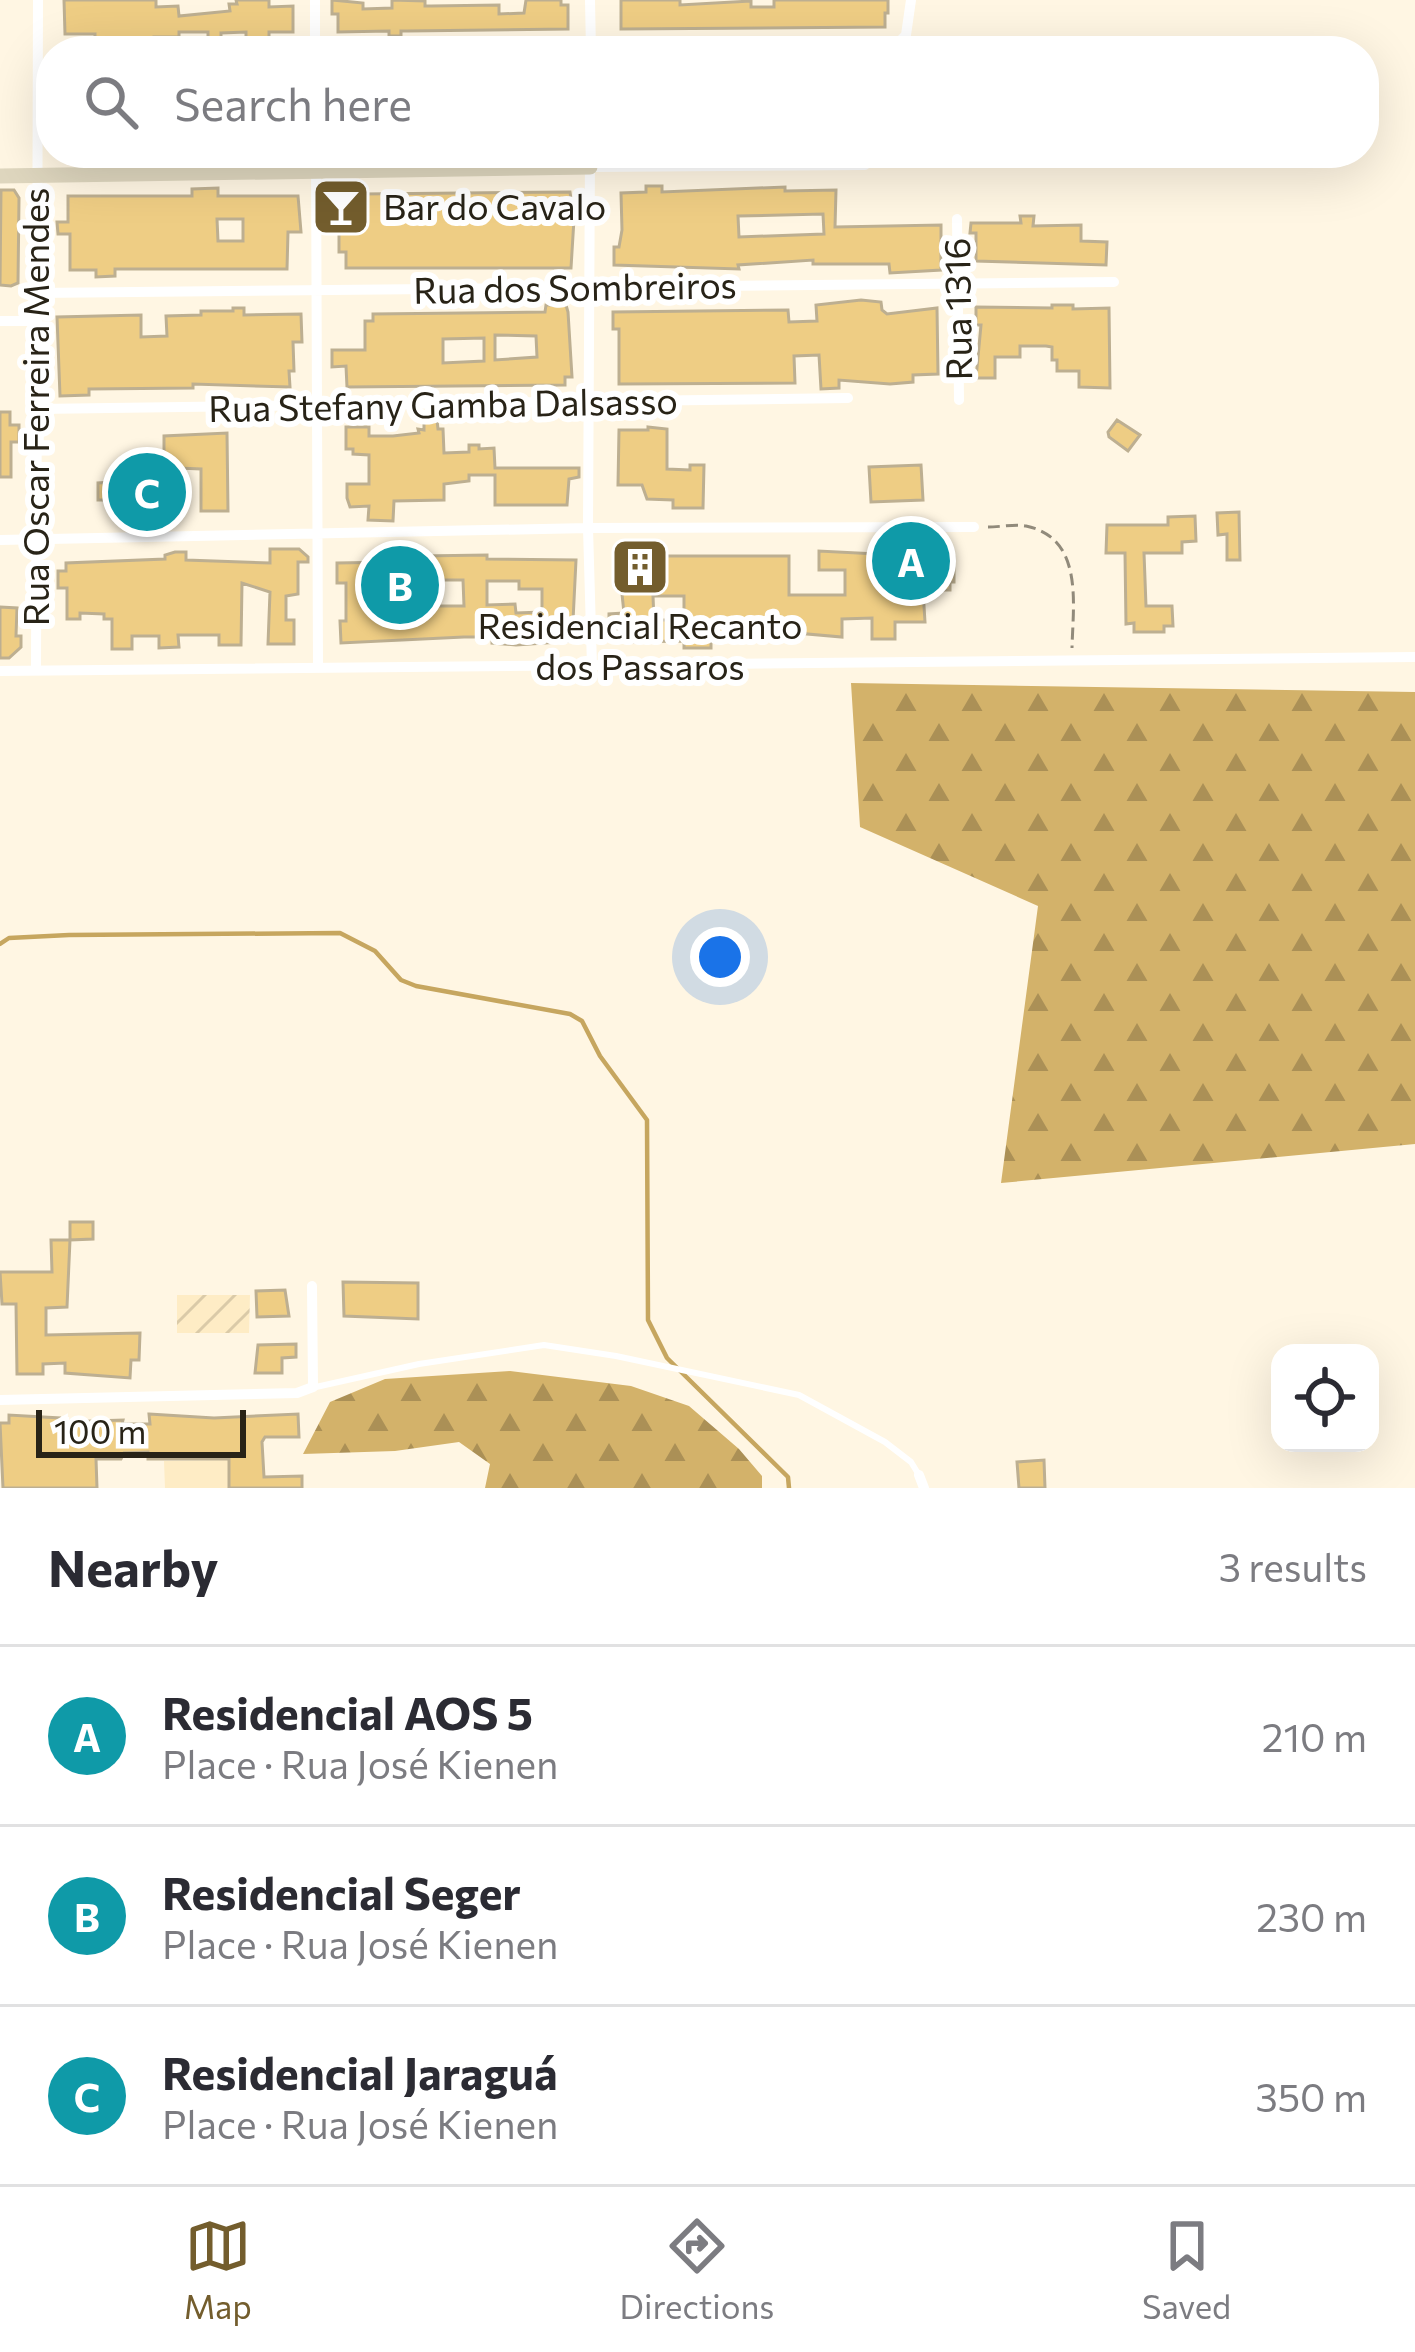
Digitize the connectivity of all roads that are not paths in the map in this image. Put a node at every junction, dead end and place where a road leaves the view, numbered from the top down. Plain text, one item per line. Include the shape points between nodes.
1 (38, 0) edge
2 (315, 0) edge
3 (590, 0) edge
4 (911, 0) edge
5 (42, 36) edge
6 (315, 36) edge
7 (590, 36) edge
8 (905, 36) edge
9 (36, 168) edge
10 (316, 168) edge
11 (421, 168) edge
12 (590, 168) edge
13 (316, 173) junction
14 (36, 175) junction
15 (0, 176) edge
16 (957, 219) dead end
17 (1114, 282) dead end
18 (958, 284) junction
19 (590, 288) junction
20 (316, 291) junction
21 (37, 293) junction
22 (0, 321) edge
23 (36, 321) junction
24 (848, 398) dead end
25 (959, 400) dead end
26 (590, 404) junction
27 (316, 407) junction
28 (37, 409) junction
29 (974, 527) road end
30 (588, 528) junction
31 (317, 533) junction
32 (35, 539) junction
33 (0, 540) edge
34 (1415, 657) edge
35 (318, 666) junction
36 (592, 666) junction
37 (36, 669) junction
38 (0, 671) edge
39 (312, 1286) dead end
40 (313, 1387) junction
41 (0, 1400) edge
42 (921, 1482) edge

1 - 5 street, Rua Oscar Ferreira Mendes
2 - 6 street
3 - 7 street
4 - 8 street
9 - 14 street, Rua Oscar Ferreira Mendes
10 - 13 street
11 - 13 street
12 - 19 street
13 - 14 street
13 - 20 street
14 - 15 street
14 - 21 street, Rua Oscar Ferreira Mendes
16 - 18 street, Rua 1316
17 - 18 street, Rua dos Sombreiros
18 - 19 street, Rua dos Sombreiros
18 - 25 street, Rua 1316
19 - 20 street, Rua dos Sombreiros
19 - 26 street
20 - 21 street, Rua dos Sombreiros
20 - 27 street
21 - 23 street, Rua Oscar Ferreira Mendes
22 - 23 street
23 - 28 street, Rua Oscar Ferreira Mendes
24 - 26 street, Rua Stefany Gamba Dalsasso
26 - 27 street, Rua Stefany Gamba Dalsasso
26 - 30 street
27 - 28 street, Rua Stefany Gamba Dalsasso
27 - 31 street
28 - 32 street, Rua Oscar Ferreira Mendes
29 - 30 street
30 - 31 street
30 - 36 street
31 - 32 street
31 - 35 street
32 - 33 street
32 - 37 street, Rua Oscar Ferreira Mendes
34 - 36 street
35 - 36 street
35 - 37 street
37 - 38 street
39 - 40 street
40 - 41 street
40 - 42 lane via 544,1345 616,1356 799,1395 885,1442

